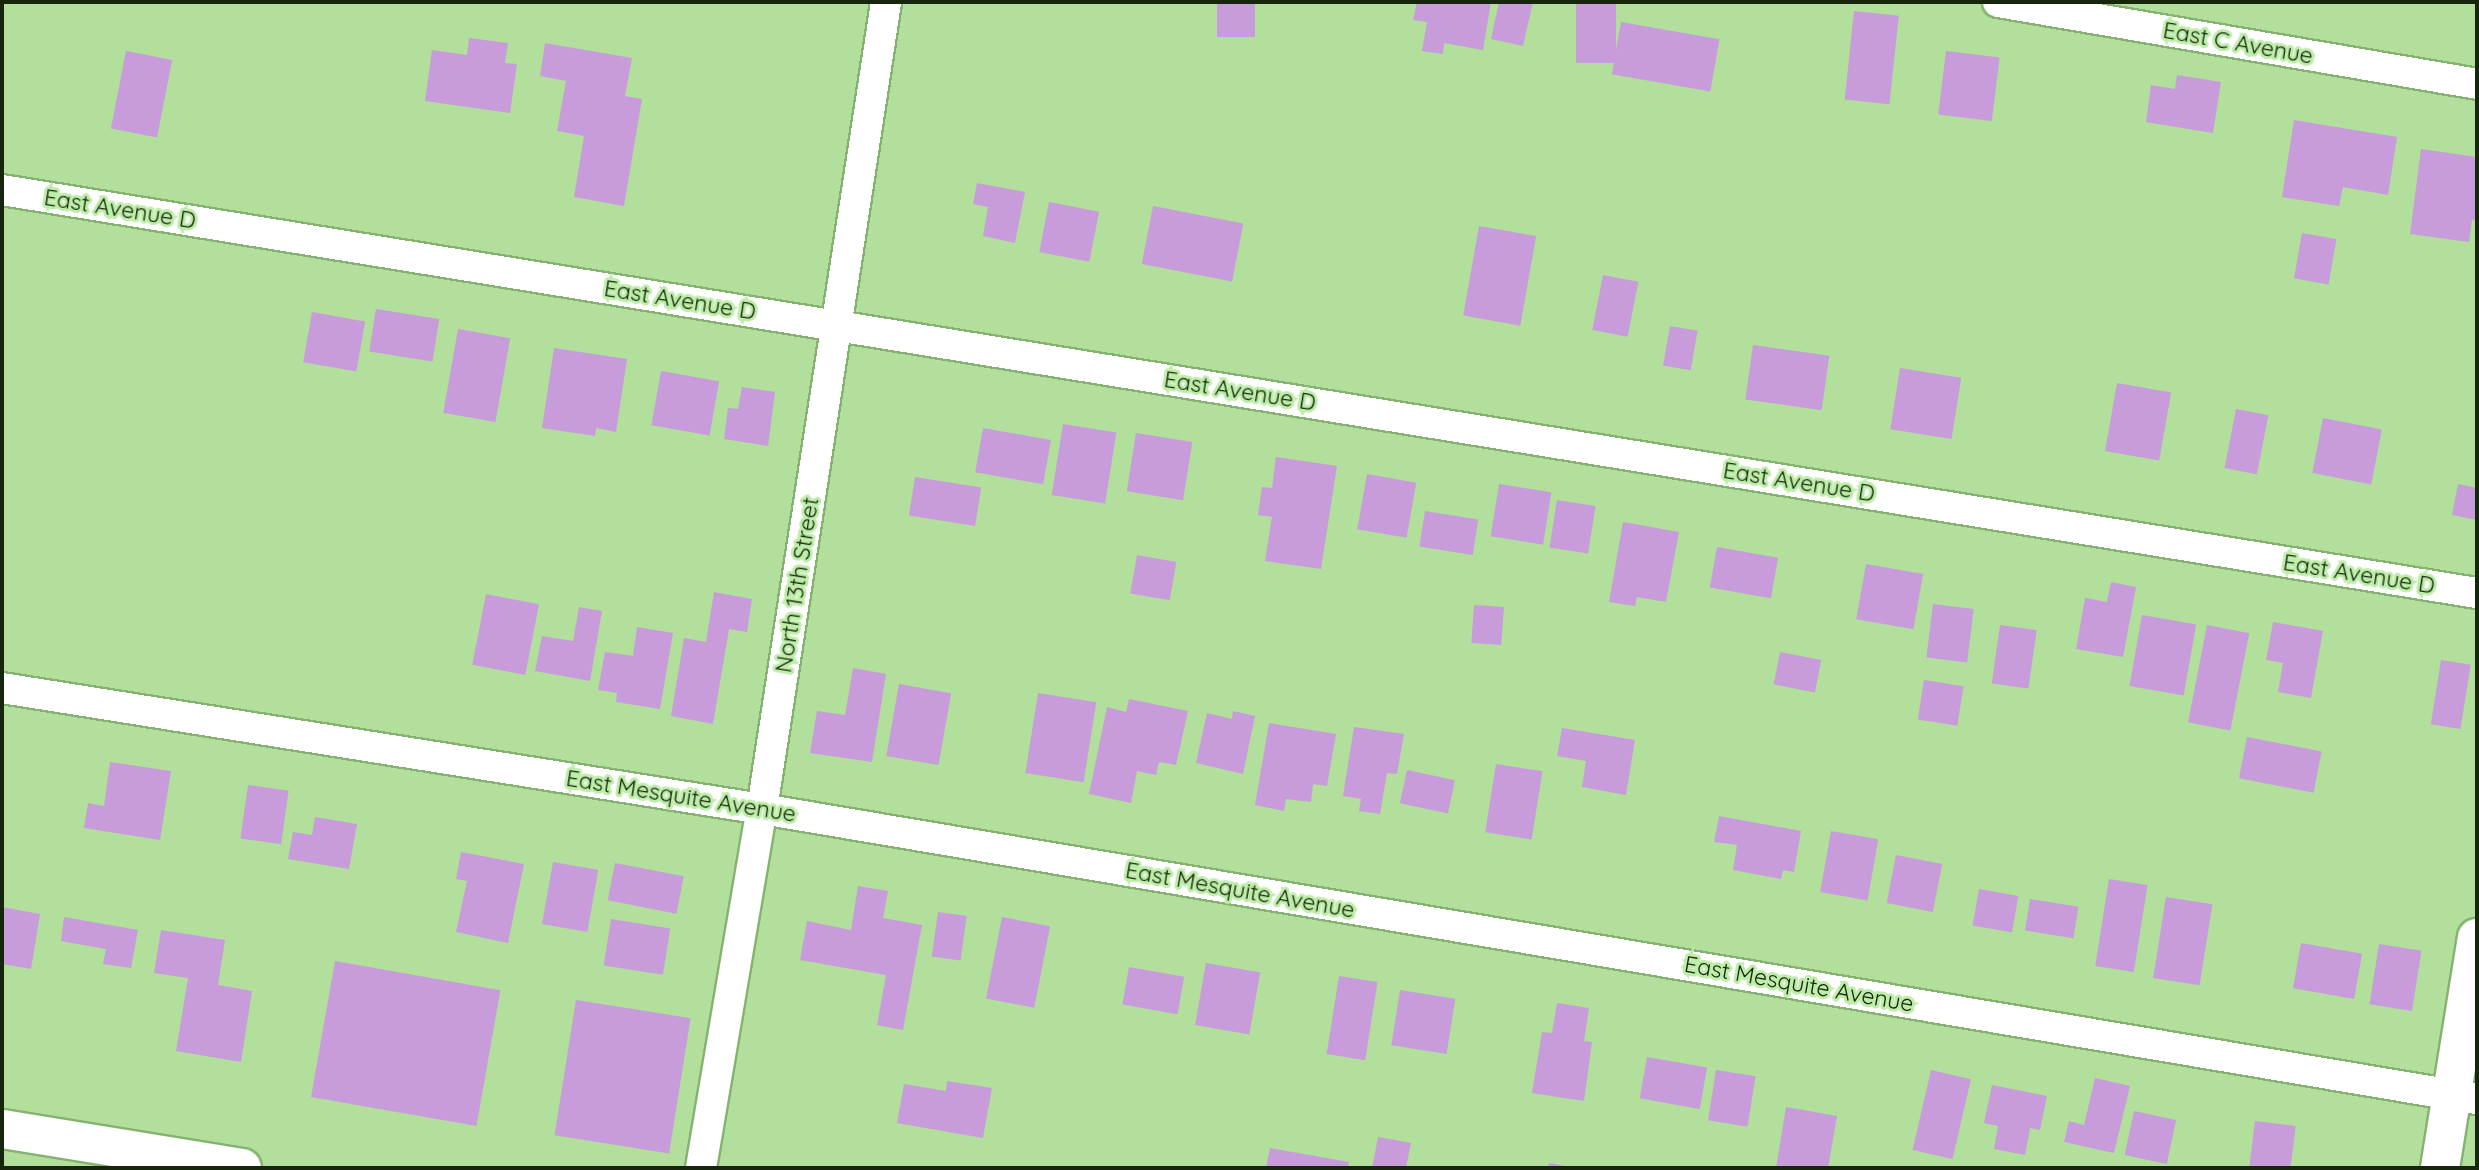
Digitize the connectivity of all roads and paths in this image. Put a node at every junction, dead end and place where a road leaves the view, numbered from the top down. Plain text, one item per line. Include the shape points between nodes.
1 (886, 2) edge
2 (1998, 2) edge
3 (2477, 84) edge
4 (2, 190) edge
5 (837, 326) junction
6 (2477, 593) edge
7 (2, 688) edge
8 (762, 809) junction
9 (2477, 938) edge
10 (2465, 1097) edge
11 (2, 1129) edge
12 (242, 1168) edge
13 (701, 1168) edge
14 (2440, 1168) edge

1 - 5 street, North 13th Street
2 - 3 street, East C Avenue
4 - 5 street, East Avenue D
5 - 6 street, East Avenue D
5 - 8 street, North 13th Street
7 - 8 street, East Mesquite Avenue
8 - 10 street, East Mesquite Avenue
8 - 13 street, North 13th Street
9 - 10 main road
10 - 14 main road
11 - 12 main road

